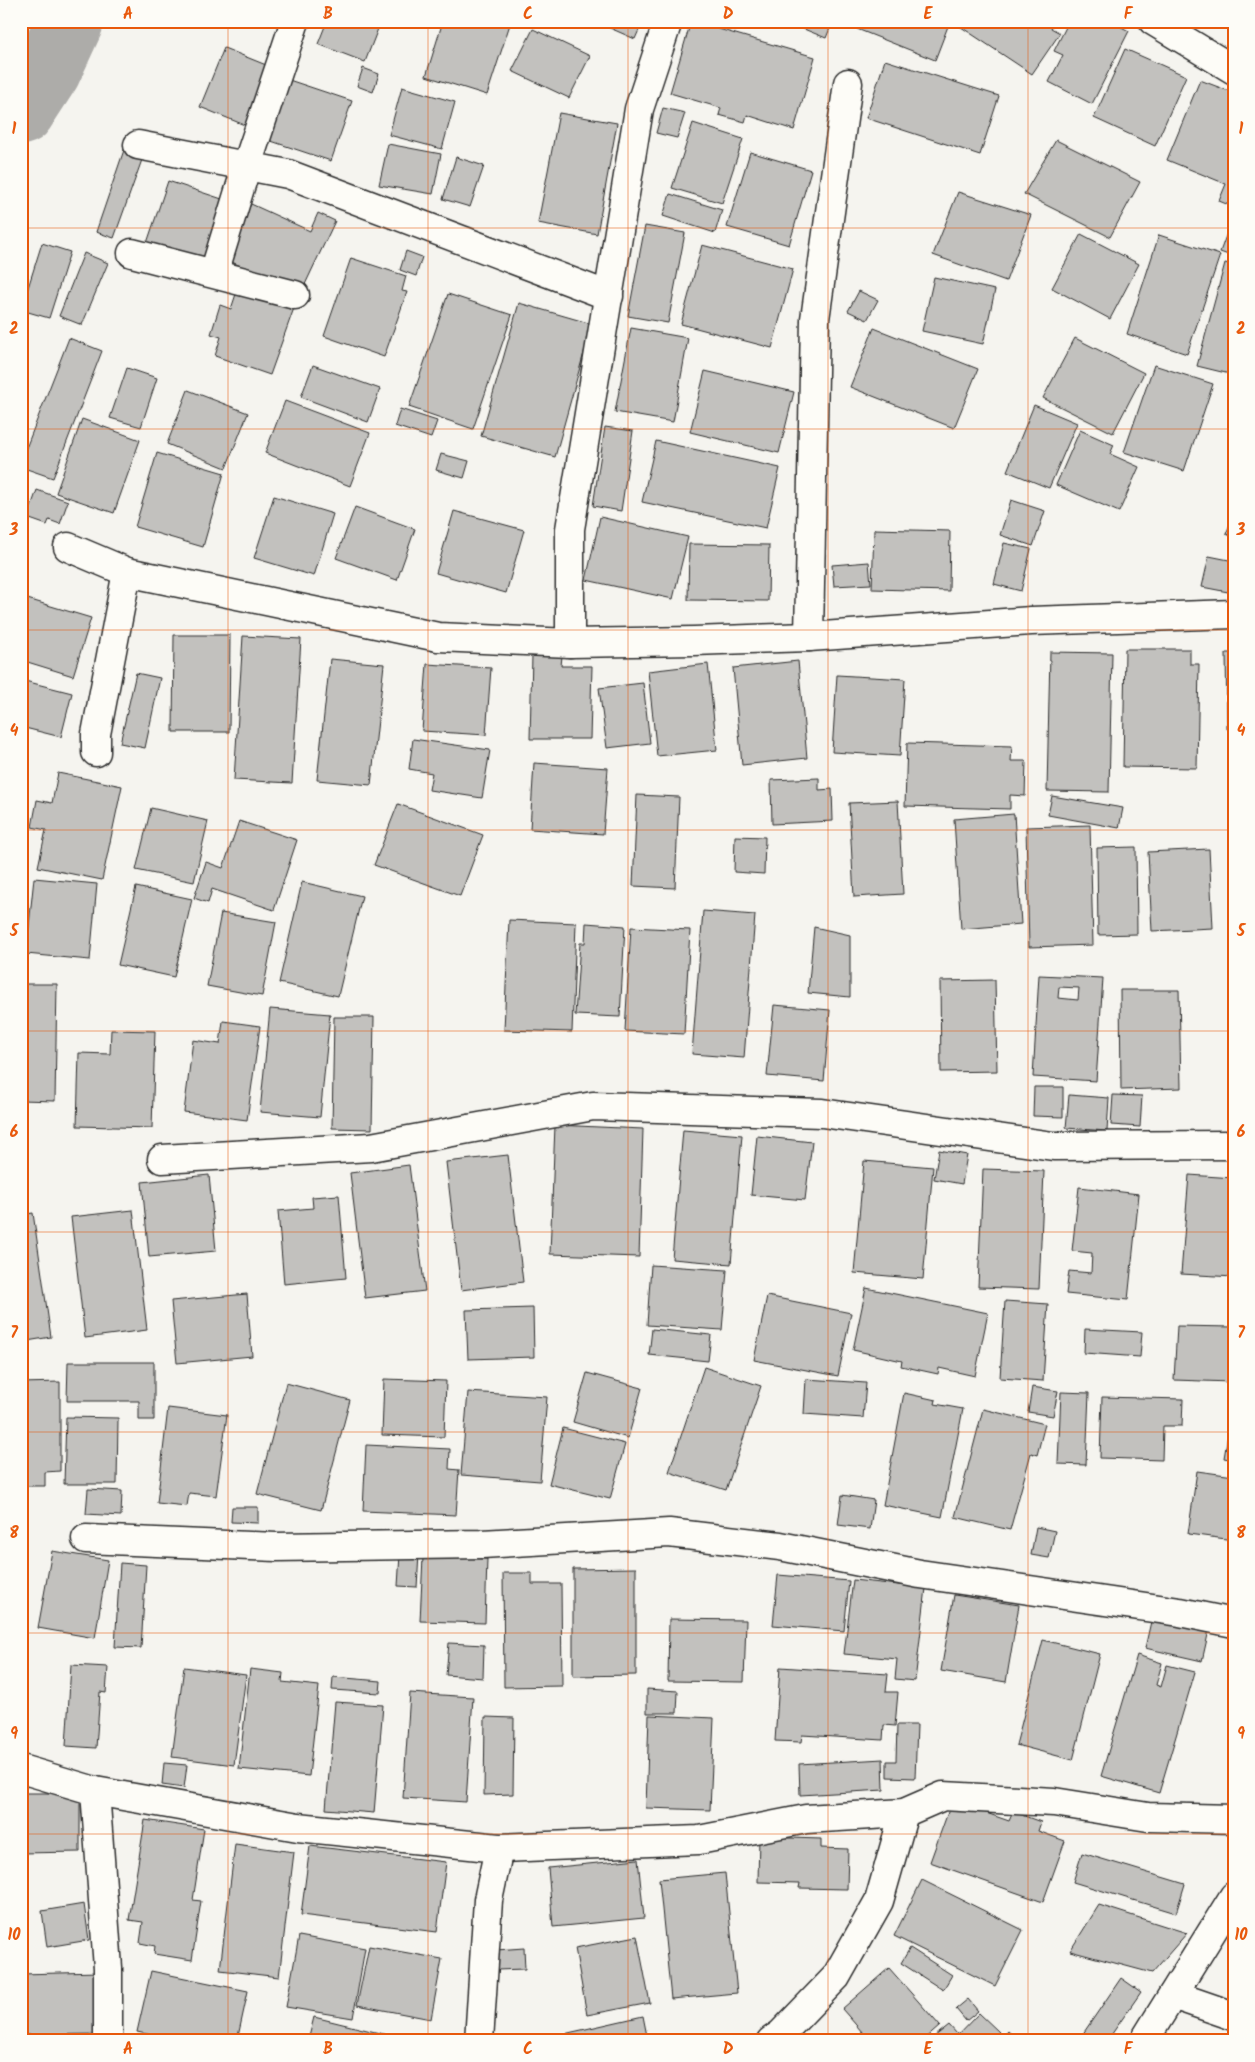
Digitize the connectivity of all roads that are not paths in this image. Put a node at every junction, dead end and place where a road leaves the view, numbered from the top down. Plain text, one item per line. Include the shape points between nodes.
1 (295, 21) edge
2 (668, 21) edge
3 (1153, 21) edge
4 (1234, 70) edge
5 (848, 83) dead end
6 (138, 145) dead end
7 (247, 165) junction
8 (132, 253) dead end
9 (214, 273) junction
10 (294, 295) dead end
11 (609, 296) junction
12 (68, 547) dead end
13 (127, 572) junction
14 (1234, 614) edge
15 (809, 637) junction
16 (570, 643) junction
17 (96, 752) dead end
18 (1234, 1145) edge
19 (162, 1159) dead end
20 (86, 1539) dead end
21 (1234, 1623) edge
22 (21, 1769) edge
23 (95, 1791) junction
24 (904, 1813) junction
25 (1234, 1819) edge
26 (498, 1848) junction
27 (1234, 1896) edge
28 (1173, 1995) junction
29 (1234, 2016) edge
30 (782, 2038) edge
31 (108, 2041) edge
32 (479, 2041) edge
33 (1144, 2041) edge

1 - 7 street
2 - 11 street via 639,109
3 - 4 street
5 - 15 street via 815,319
6 - 7 street
7 - 9 street
7 - 11 street via 288,174
8 - 9 street
9 - 10 street
11 - 16 street via 570,529
12 - 13 street
13 - 16 street via 438,637
13 - 17 street via 96,734
14 - 15 street via 1031,621
15 - 16 street
18 - 19 street via 1053,1146 822,1113 593,1106 371,1147
20 - 21 street via 276,1547 482,1544 669,1533 780,1546 920,1574 1180,1612
22 - 23 street
23 - 26 street via 298,1827
23 - 31 street via 108,1968
24 - 25 street via 943,1796 1054,1802 1148,1816
24 - 26 street via 806,1819 699,1840
24 - 30 street via 879,1901 836,1977
26 - 32 street via 488,1900
27 - 28 street
28 - 29 street
28 - 33 street

